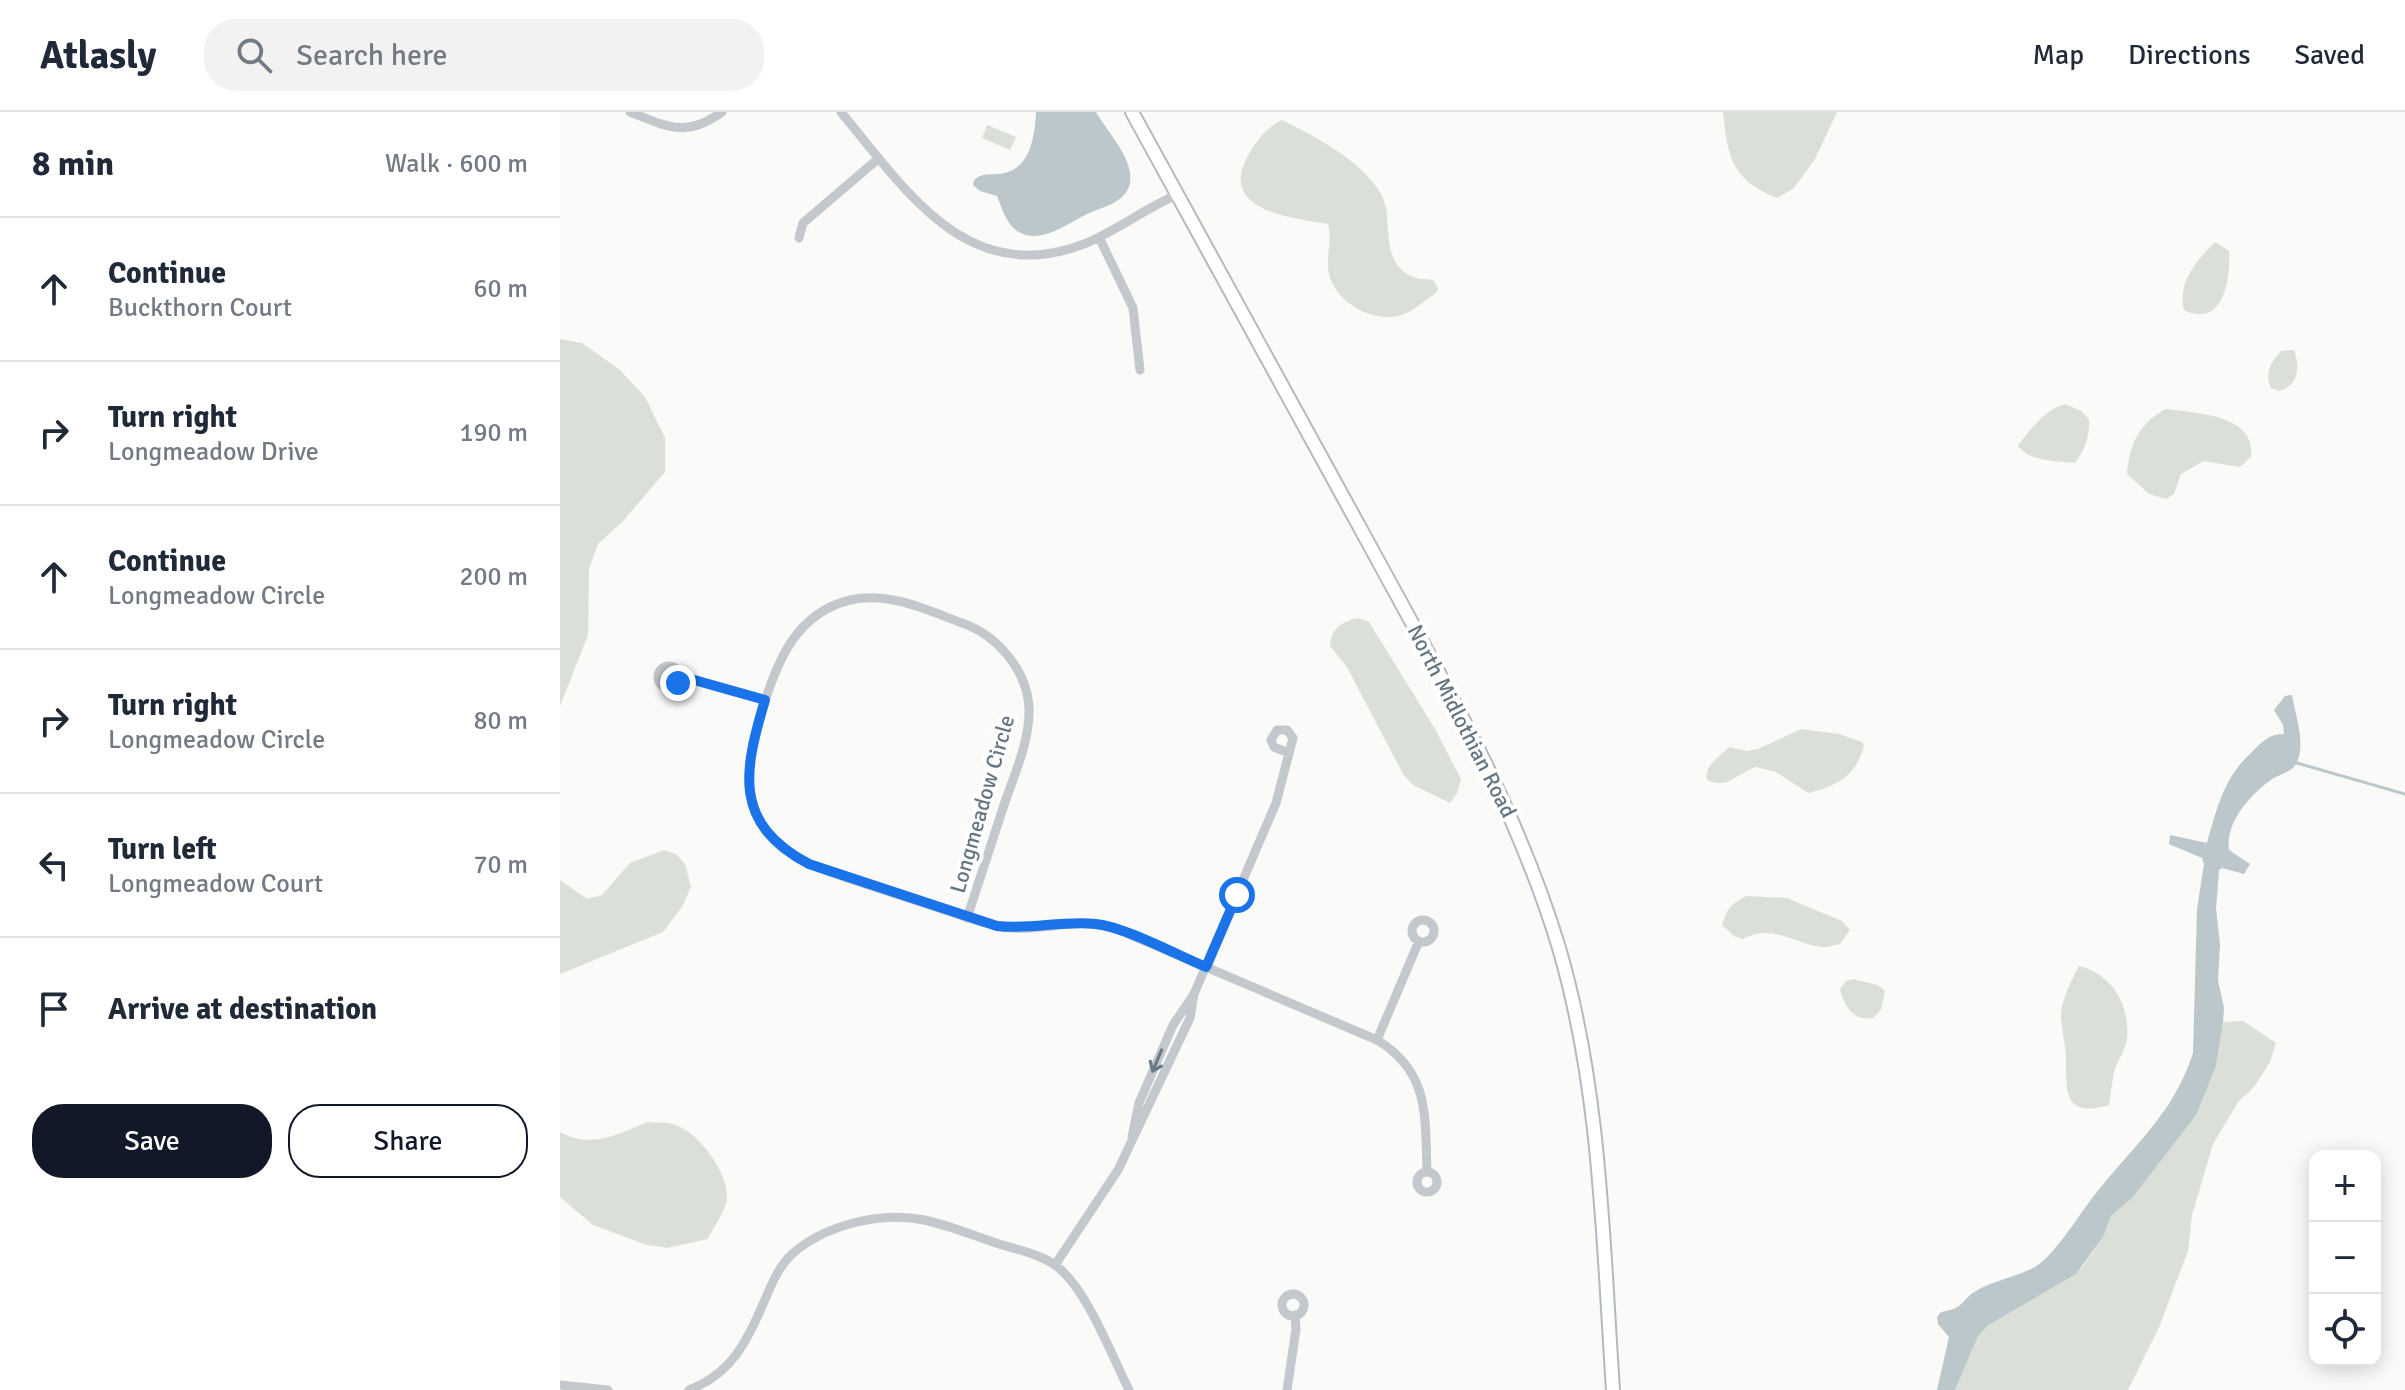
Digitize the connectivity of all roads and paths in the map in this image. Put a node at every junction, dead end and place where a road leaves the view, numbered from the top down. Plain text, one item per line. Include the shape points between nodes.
1 (630, 112) edge
2 (722, 112) edge
3 (841, 112) edge
4 (1132, 112) edge
5 (879, 158) junction
6 (1177, 195) junction
7 (1099, 237) junction
8 (799, 238) dead end
9 (1140, 370) dead end
10 (680, 676) dead end
11 (765, 700) junction
12 (1289, 753) dead end
13 (967, 918) junction
14 (1419, 941) dead end
15 (1206, 967) junction
16 (1377, 1040) junction
17 (1427, 1172) dead end
18 (1055, 1265) junction
19 (1295, 1315) dead end
20 (560, 1385) edge
21 (608, 1390) edge
22 (689, 1390) edge
23 (1129, 1390) edge
24 (1287, 1390) edge
25 (1613, 1390) edge

1 - 2 street via 677,129 705,124
3 - 5 street
4 - 6 main road, North Midlothian Road
5 - 7 street via 926,213 971,242 1041,253
5 - 8 street via 803,223
6 - 7 street
6 - 25 main road, North Midlothian Road via 1439,672 1533,869 1579,1031 1598,1169
7 - 9 street via 1133,308
10 - 11 street
11 - 13 street, Longmeadow Circle via 748,777 755,810 779,844 809,864
11 - 13 street, Longmeadow Circle via 793,637 821,613 852,600 909,604 975,628 1002,648 1026,687 1028,727
12 - 15 street via 1276,803
13 - 15 street via 1015,928 1100,924
14 - 16 street
15 - 16 street
15 - 18 street via 1167,1038 1118,1170
16 - 17 street via 1400,1057 1416,1079
18 - 22 street via 925,1220 882,1218 847,1226 821,1235 791,1256 730,1365
18 - 23 street via 1080,1292
19 - 24 street
20 - 21 street

